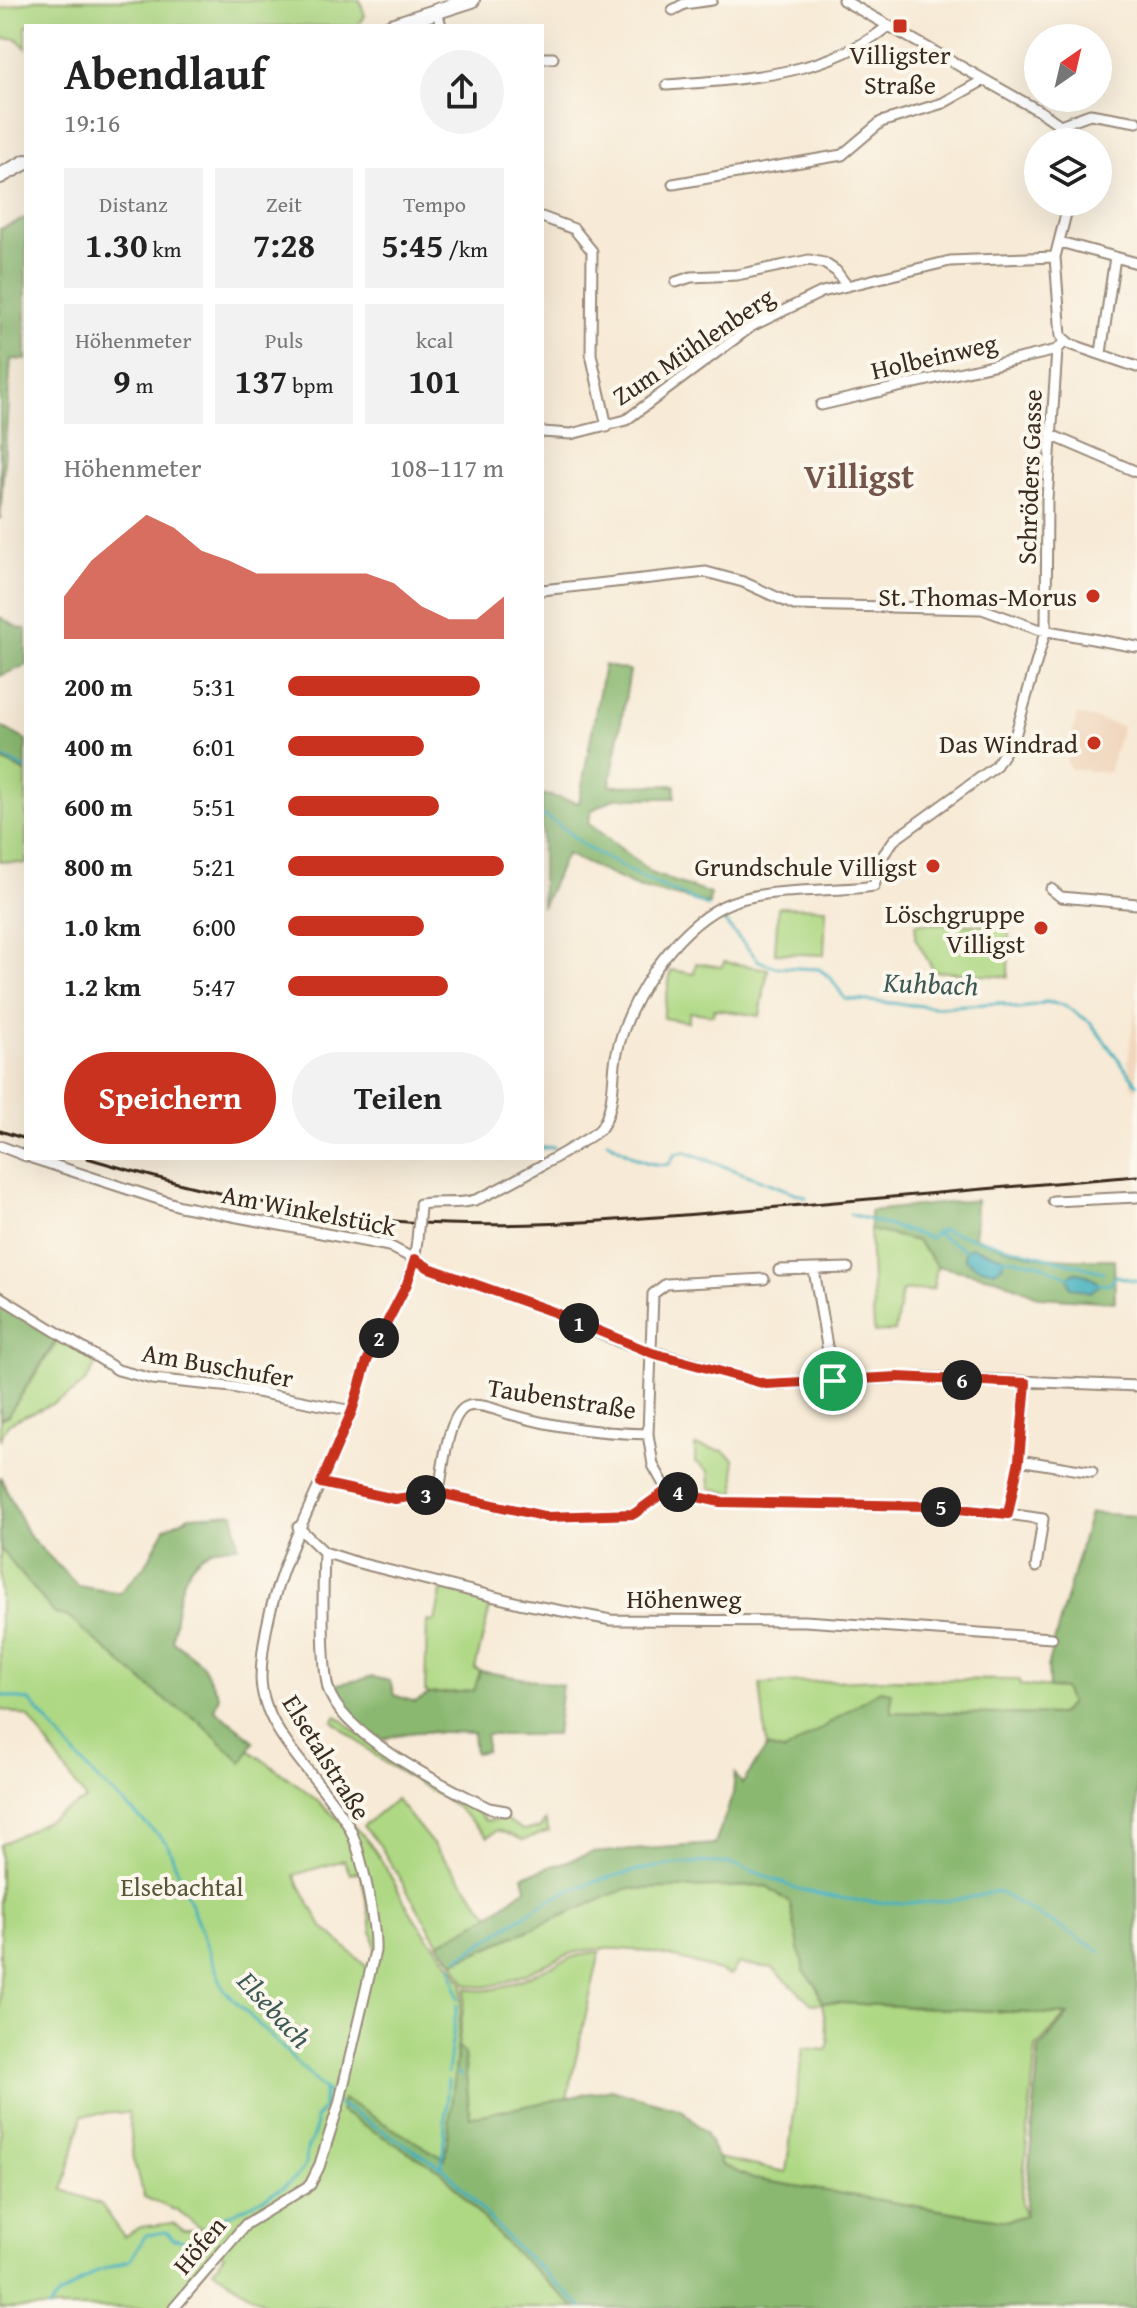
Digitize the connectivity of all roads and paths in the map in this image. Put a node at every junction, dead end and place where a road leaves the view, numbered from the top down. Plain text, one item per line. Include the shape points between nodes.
1 (472, 0) edge
2 (712, 0) edge
3 (843, 0) edge
4 (673, 10) dead end
5 (439, 19) edge
6 (405, 24) edge
7 (888, 26) junction
8 (544, 58) edge
9 (553, 58) dead end
10 (984, 80) junction
11 (667, 85) dead end
12 (1137, 122) edge
13 (1060, 125) junction
14 (1062, 128) edge
15 (24, 163) edge
16 (0, 176) edge
17 (673, 184) dead end
18 (1066, 216) edge
19 (544, 218) edge
20 (1060, 242) junction
21 (1055, 257) junction
22 (1115, 257) junction
23 (1137, 263) edge
24 (676, 282) dead end
25 (847, 286) junction
26 (1065, 341) junction
27 (1057, 350) junction
28 (1101, 353) junction
29 (1137, 367) edge
30 (821, 405) dead end
31 (607, 427) junction
32 (544, 432) edge
33 (1051, 435) junction
34 (1137, 472) edge
35 (544, 590) edge
36 (1046, 629) junction
37 (1137, 647) edge
38 (874, 886) joint
39 (1051, 889) dead end
40 (1137, 904) edge
41 (0, 1146) edge
42 (24, 1155) edge
43 (38, 1160) edge
44 (1137, 1197) edge
45 (1053, 1201) dead end
46 (415, 1259) junction
47 (848, 1268) dead end
48 (779, 1270) dead end
49 (814, 1270) junction
50 (764, 1279) dead end
51 (0, 1297) edge
52 (652, 1353) junction
53 (833, 1381) junction
54 (1026, 1383) junction
55 (1137, 1386) edge
56 (352, 1411) junction
57 (648, 1434) junction
58 (1019, 1460) junction
59 (1092, 1472) dead end
60 (321, 1483) junction
61 (667, 1490) junction
62 (439, 1493) junction
63 (1008, 1514) junction
64 (298, 1527) junction
65 (324, 1552) junction
66 (1036, 1567) dead end
67 (1052, 1638) dead end
68 (506, 1811) dead end
69 (339, 2104) joint
70 (174, 2308) edge

1 - 5 main road
2 - 4 street
3 - 7 street
5 - 6 main road
7 - 10 street
7 - 11 street via 854,49 786,72
8 - 9 street
10 - 13 street
10 - 17 street via 943,103 881,122 842,155
12 - 13 street via 1090,114
13 - 14 street
15 - 16 main road
18 - 20 street
19 - 31 street via 574,229 592,251 591,354
20 - 21 street
20 - 22 street
21 - 25 street, Zum Mühlenberg via 950,261
21 - 26 street via 1059,327
22 - 23 street
22 - 28 street
24 - 25 street via 809,260 836,271
25 - 31 street, Zum Mühlenberg via 822,292 752,326 641,410
26 - 27 street
26 - 28 street
27 - 30 street, Holbeinweg
27 - 33 street, Schröders Gasse
28 - 29 street
31 - 32 street, Zum Mühlenberg via 571,434
33 - 34 street
33 - 36 street, Schröders Gasse
35 - 36 street via 706,572 794,605 957,607
36 - 37 street
36 - 38 street, Schröders Gasse via 1004,757 894,840 882,857
38 - 46 street, Elsetalstraße, bridge via 747,898 711,914 672,950 642,990 621,1039 610,1105 599,1131 488,1195 420,1206
39 - 40 street via 1061,897
41 - 42 street, Am Winkelstück
43 - 46 street, Am Winkelstück via 180,1206 389,1246
44 - 45 street
46 - 52 street, Am Winkelstück
46 - 56 street, Elsetalstraße via 367,1361
47 - 49 street
48 - 49 street
49 - 53 street
50 - 52 street via 658,1287 653,1294
51 - 56 street, Am Buschufer via 118,1370
52 - 53 street, Am Winkelstück via 766,1384
52 - 57 street
53 - 54 street, Am Winkelstück via 923,1377
54 - 55 street, Am Winkelstück
54 - 58 street
56 - 60 street, Elsetalstraße
57 - 61 street via 653,1465
57 - 62 street, Taubenstraße via 607,1433 466,1406 458,1413 447,1446
58 - 59 street
58 - 63 street
60 - 62 street via 395,1499
60 - 64 street, Elsetalstraße
61 - 62 street via 634,1514 595,1517 548,1517
61 - 63 street via 720,1502 928,1506
63 - 66 street via 1043,1519
64 - 65 street
64 - 69 street, Elsetalstraße via 268,1631 263,1695 267,1710 351,1830 376,1929
65 - 67 street, Höhenweg via 519,1603 611,1620 805,1621
65 - 68 street, Elsetalstraße via 327,1676 338,1707 393,1756 489,1808
69 - 70 street, Höfen via 310,2185 246,2224

